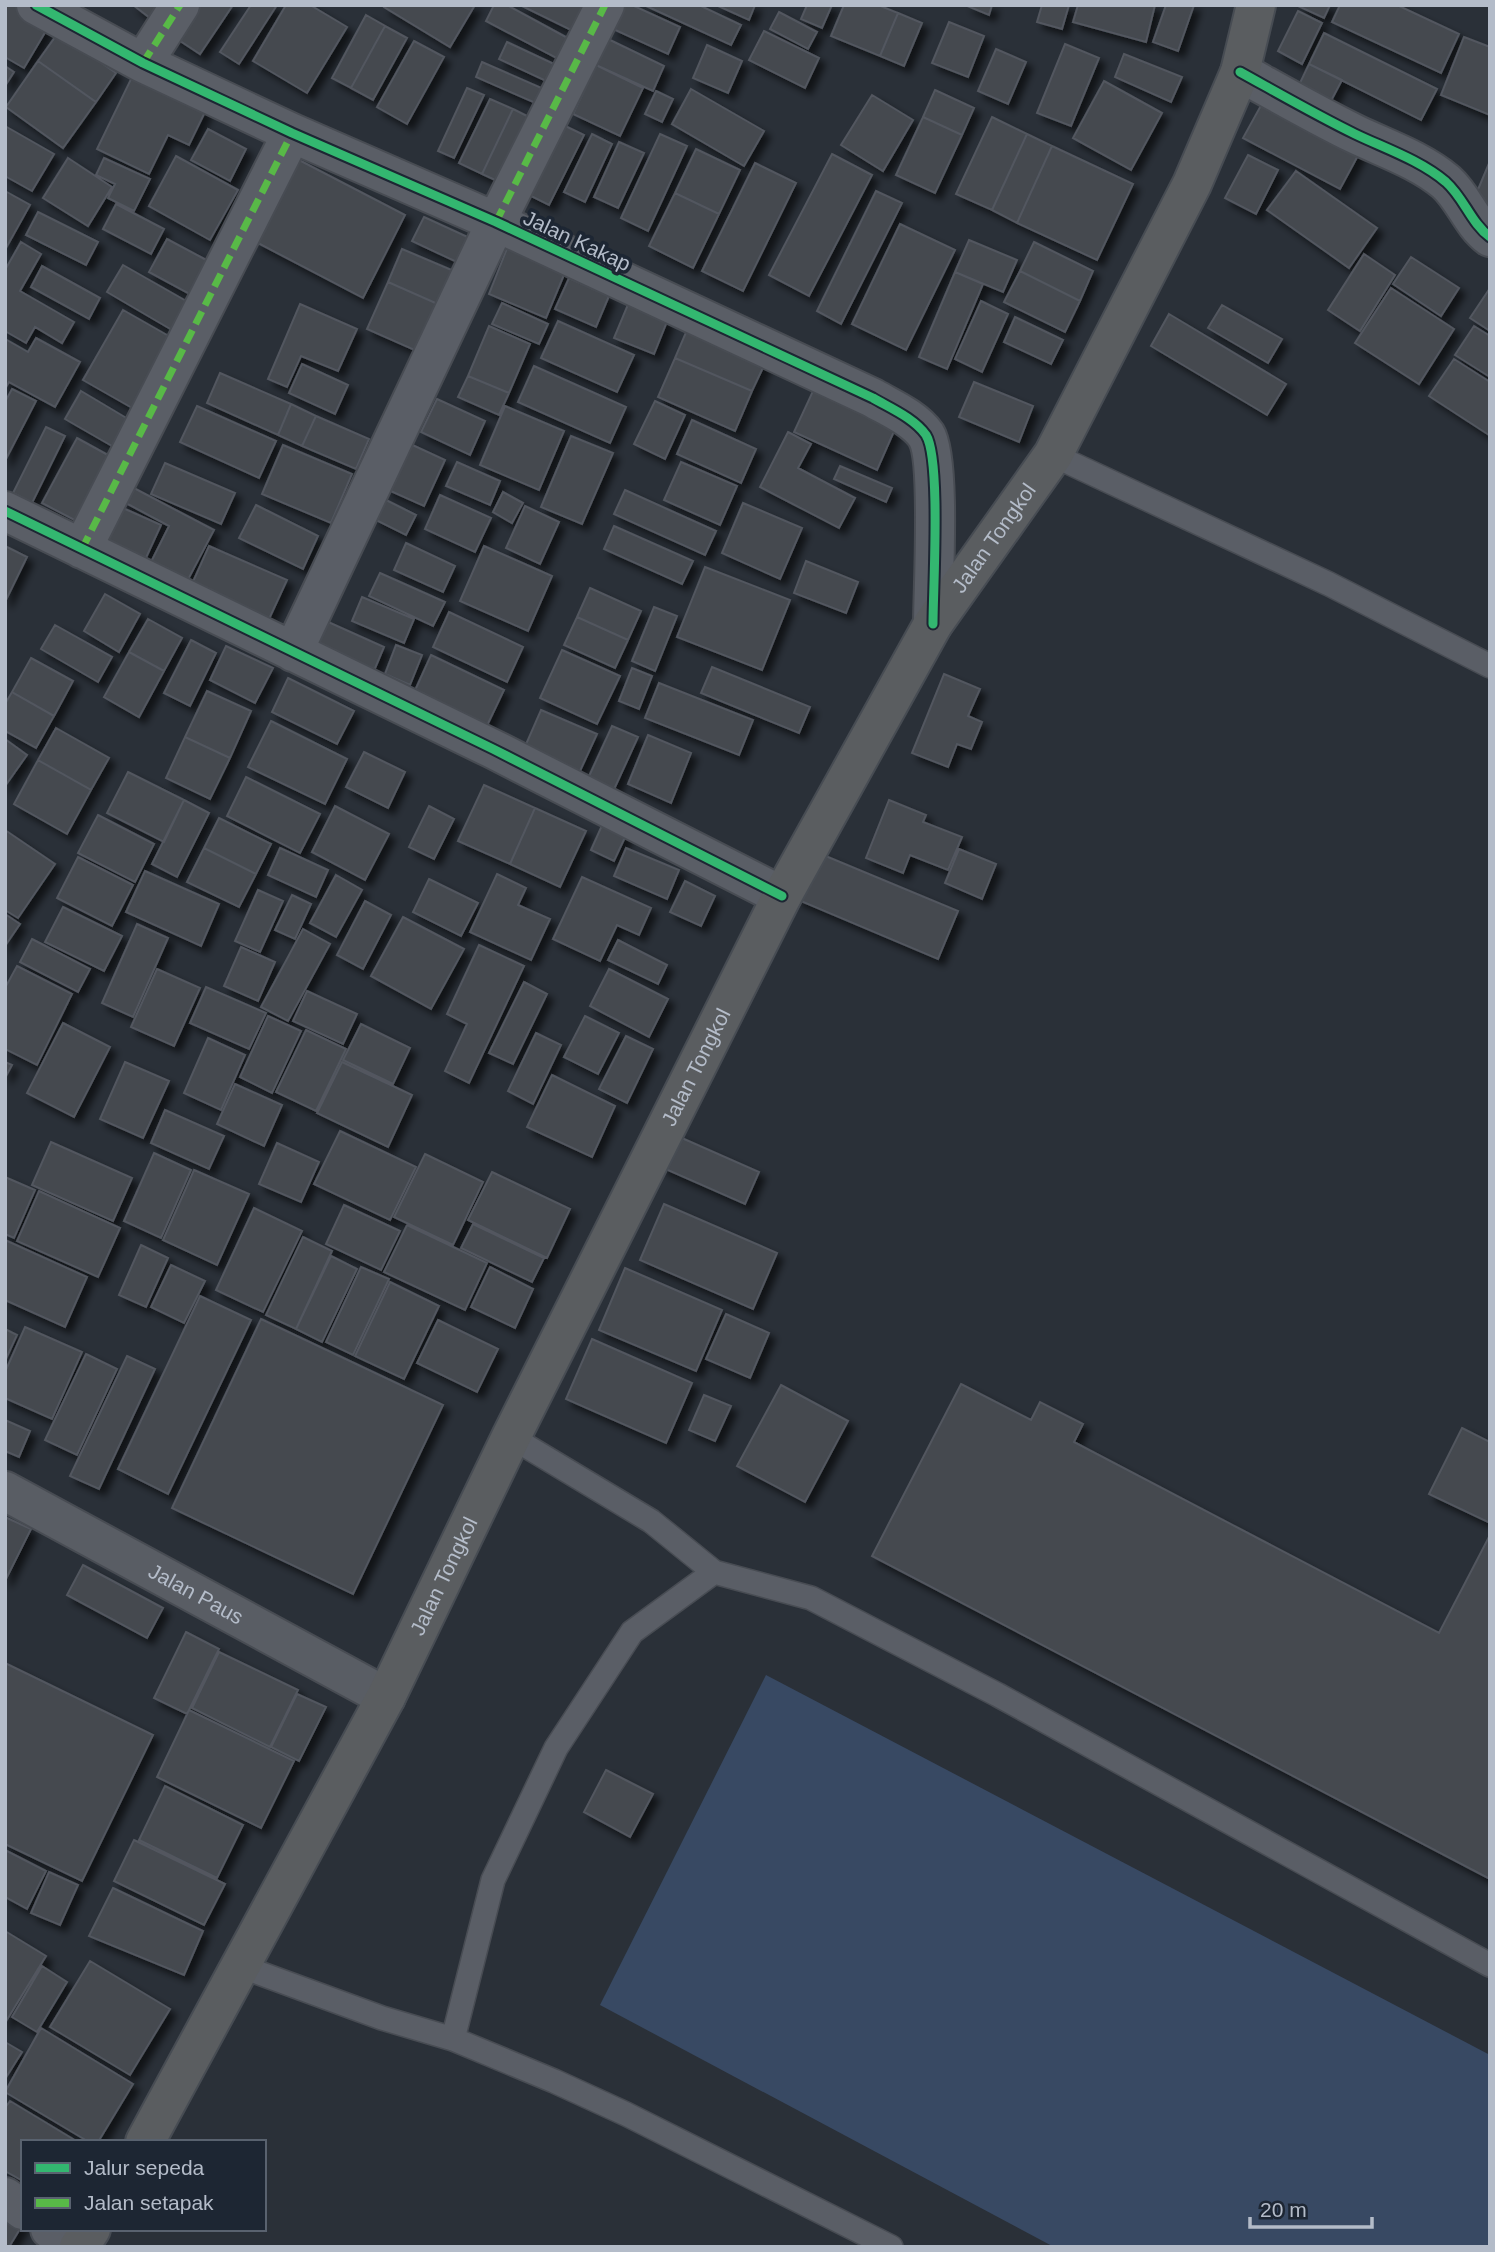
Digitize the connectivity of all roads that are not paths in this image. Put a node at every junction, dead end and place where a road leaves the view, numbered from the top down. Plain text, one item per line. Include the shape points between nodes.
1 (36, 5) edge
2 (180, 5) edge
3 (604, 5) edge
4 (1256, 5) edge
5 (144, 63) junction
6 (1240, 72) junction
7 (292, 133) junction
8 (496, 222) junction
9 (1490, 237) edge
10 (1053, 455) junction
11 (5, 511) edge
12 (82, 549) junction
13 (933, 624) junction
14 (293, 652) junction
15 (1490, 666) edge
16 (782, 896) junction
17 (511, 1437) junction
18 (5, 1491) edge
19 (714, 1572) junction
20 (386, 1697) junction
21 (1490, 1965) edge
22 (240, 1966) junction
23 (453, 2039) junction
24 (146, 2140) edge
25 (5, 2197) edge
26 (21, 2209) edge
27 (53, 2231) edge
28 (89, 2231) edge
29 (76, 2247) edge
30 (891, 2247) edge

1 - 5 street, Jalan Kakap
2 - 5 street
3 - 8 street
4 - 6 highway, Jalan Tongkol
5 - 7 street, Jalan Kakap
6 - 9 street via 1446,182
6 - 10 highway, Jalan Tongkol via 1192,184
7 - 8 street, Jalan Kakap
7 - 12 street
8 - 13 street, Jalan Kakap via 873,398 916,425 930,444 935,499
8 - 14 street
10 - 13 highway, Jalan Tongkol
10 - 15 lane via 1329,584
11 - 12 street
12 - 14 street
13 - 16 highway, Jalan Tongkol
14 - 16 street
16 - 17 highway, Jalan Tongkol
17 - 19 lane via 651,1521
17 - 20 highway, Jalan Tongkol
18 - 20 main road, Jalan Paus
19 - 21 lane via 811,1598 999,1695
19 - 23 lane via 632,1632 556,1748 493,1880
20 - 22 highway, Jalan Tongkol
22 - 23 lane
22 - 24 highway, Jalan Tongkol
23 - 30 lane via 626,2114
25 - 26 street
27 - 29 street
28 - 29 highway

